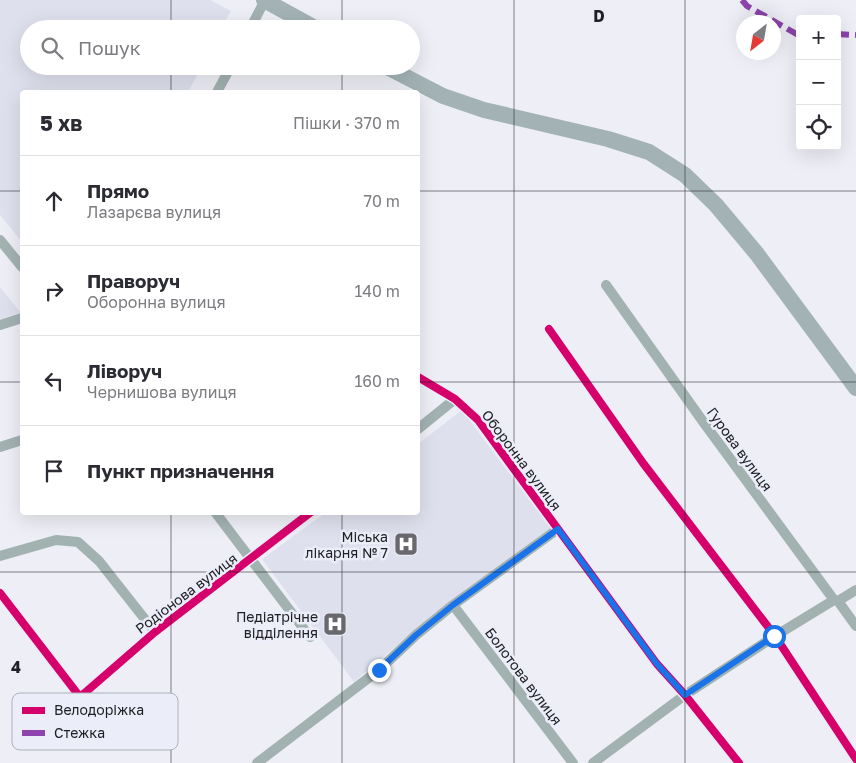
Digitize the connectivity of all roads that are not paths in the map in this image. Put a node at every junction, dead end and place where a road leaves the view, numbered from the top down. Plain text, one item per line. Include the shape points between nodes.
1 (265, 0) edge
2 (255, 20) edge
3 (301, 20) edge
4 (226, 75) edge
5 (403, 75) edge
6 (218, 90) edge
7 (0, 240) edge
8 (20, 265) edge
9 (606, 284) dead end
10 (20, 319) edge
11 (0, 325) edge
12 (549, 328) dead end
13 (420, 378) edge
14 (856, 388) edge
15 (455, 399) junction
16 (420, 427) edge
17 (20, 441) edge
18 (0, 447) edge
19 (217, 515) edge
20 (307, 515) edge
21 (558, 529) junction
22 (0, 556) edge
23 (251, 560) junction
24 (856, 590) edge
25 (0, 593) edge
26 (836, 601) junction
27 (453, 605) junction
28 (856, 626) edge
29 (155, 632) junction
30 (774, 636) junction
31 (310, 637) dead end
32 (77, 693) edge
33 (85, 693) edge
34 (685, 695) junction
35 (856, 759) edge
36 (257, 763) edge
37 (573, 763) edge
38 (593, 763) edge
39 (739, 763) edge

1 - 2 street
1 - 3 main road
4 - 6 street
5 - 14 main road via 443,96 484,110 649,152 685,175 716,205 757,254
7 - 8 street
9 - 26 street, Гурова вулиця
10 - 11 street
12 - 30 street via 643,463
13 - 15 street, Оборонна вулиця
15 - 16 street
15 - 21 street, Оборонна вулиця via 478,420
17 - 18 street
19 - 23 street
20 - 23 street, Родіонова вулиця
21 - 27 street
21 - 34 street, Оборонна вулиця via 657,664
22 - 29 street via 56,540 78,542 98,561
23 - 29 street, Родіонова вулиця
23 - 31 street
24 - 26 street
25 - 32 street, Родіонова вулиця
26 - 28 street, Гурова вулиця
26 - 30 street
27 - 36 street via 379,670
27 - 37 street, Болотова вулиця
29 - 33 street, Родіонова вулиця
30 - 34 street
30 - 35 street
34 - 38 street
34 - 39 street, Оборонна вулиця

